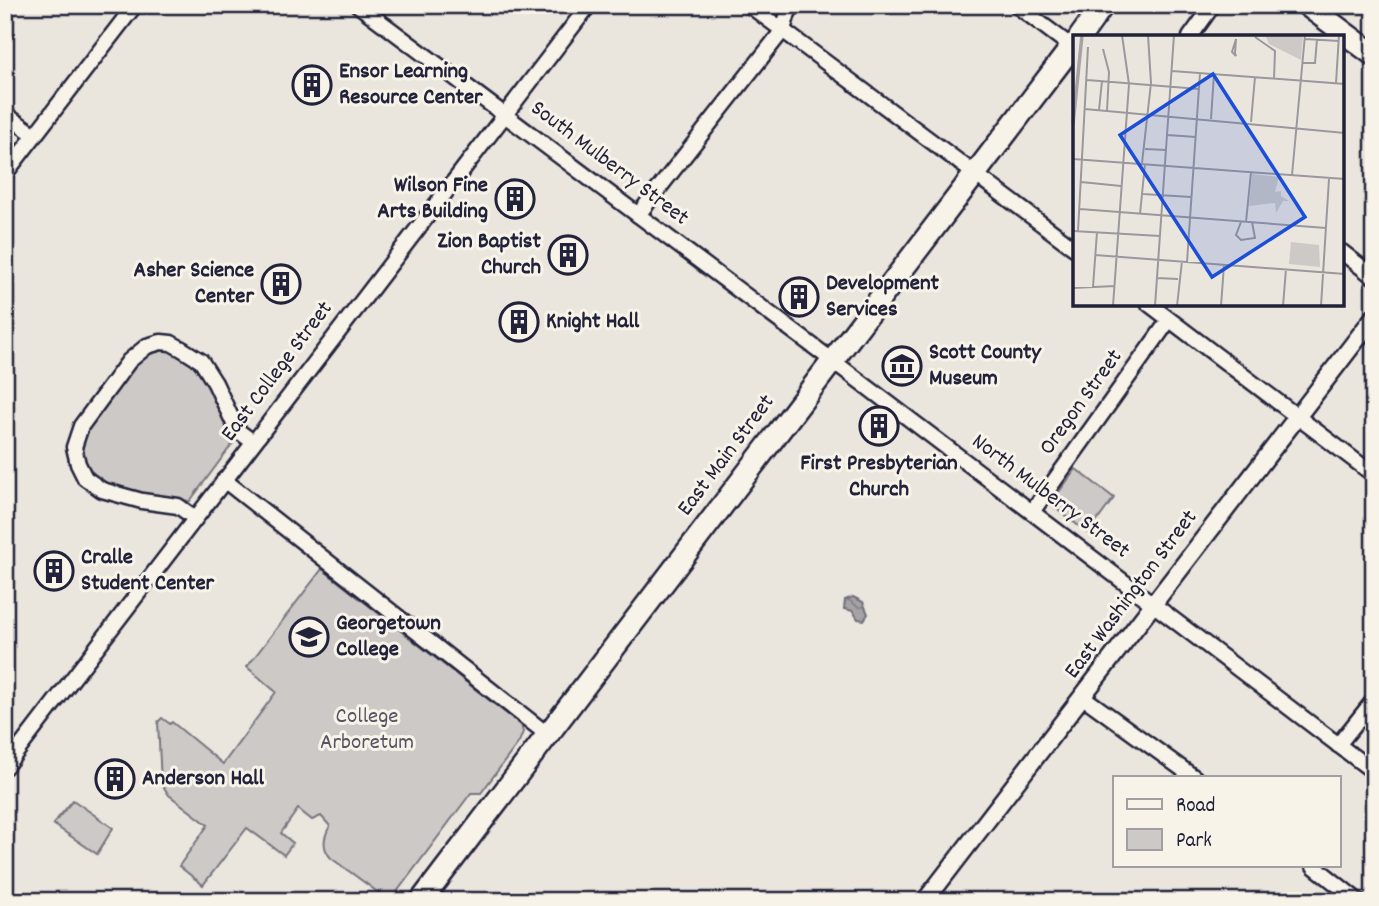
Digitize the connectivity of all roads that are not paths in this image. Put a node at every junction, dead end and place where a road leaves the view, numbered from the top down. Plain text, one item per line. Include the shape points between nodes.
1 (135, 5) edge
2 (358, 5) edge
3 (589, 5) edge
4 (750, 5) edge
5 (794, 5) edge
6 (1016, 5) edge
7 (1103, 5) edge
8 (1213, 5) edge
9 (1307, 5) edge
10 (783, 30) junction
11 (1073, 35) edge
12 (1084, 35) edge
13 (1191, 35) edge
14 (1073, 49) edge
15 (1374, 55) edge
16 (5, 114) edge
17 (506, 114) junction
18 (35, 135) junction
19 (5, 174) edge
20 (975, 176) junction
21 (638, 215) junction
22 (1073, 244) edge
23 (1344, 254) edge
24 (1374, 277) edge
25 (1152, 306) edge
26 (1374, 317) edge
27 (1169, 320) junction
28 (833, 361) junction
29 (1297, 417) junction
30 (253, 442) junction
31 (1374, 475) edge
32 (224, 480) junction
33 (1032, 512) junction
34 (195, 518) junction
35 (1154, 604) junction
36 (1083, 697) junction
37 (1374, 700) edge
38 (548, 735) junction
39 (1338, 745) junction
40 (5, 767) edge
41 (1374, 772) edge
42 (1192, 776) edge
43 (1315, 867) edge
44 (421, 901) edge
45 (925, 901) edge
46 (1358, 901) edge

1 - 18 street
2 - 17 street, South Mulberry Street
3 - 17 street, East College Street
4 - 10 street
5 - 10 street
6 - 11 street
7 - 12 main road, East Main Street
8 - 13 street
9 - 15 main road
10 - 20 street
10 - 21 street
14 - 20 main road, East Main Street
16 - 18 street
17 - 21 street, South Mulberry Street
17 - 30 street, East College Street
18 - 19 street
20 - 22 street
20 - 28 main road, East Main Street
21 - 28 street, South Mulberry Street
23 - 24 street
25 - 27 street
26 - 29 street, East Washington Street
27 - 29 street
27 - 33 street, Oregon Street
28 - 33 street, North Mulberry Street
28 - 38 main road, East Main Street
29 - 31 street
29 - 35 street, East Washington Street
30 - 32 street, East College Street
30 - 34 street via 237,430 201,361 162,342 147,346 129,361 81,426 74,447 78,464 85,478 102,490 178,506
32 - 34 street, East College Street
32 - 38 street
33 - 35 street, North Mulberry Street
34 - 40 street, East College Street
35 - 36 street, East Washington Street
35 - 39 street, North Mulberry Street
36 - 42 street
36 - 45 street, East Washington Street
37 - 39 street
38 - 44 main road, East Main Street
39 - 41 street, North Mulberry Street
43 - 46 street

